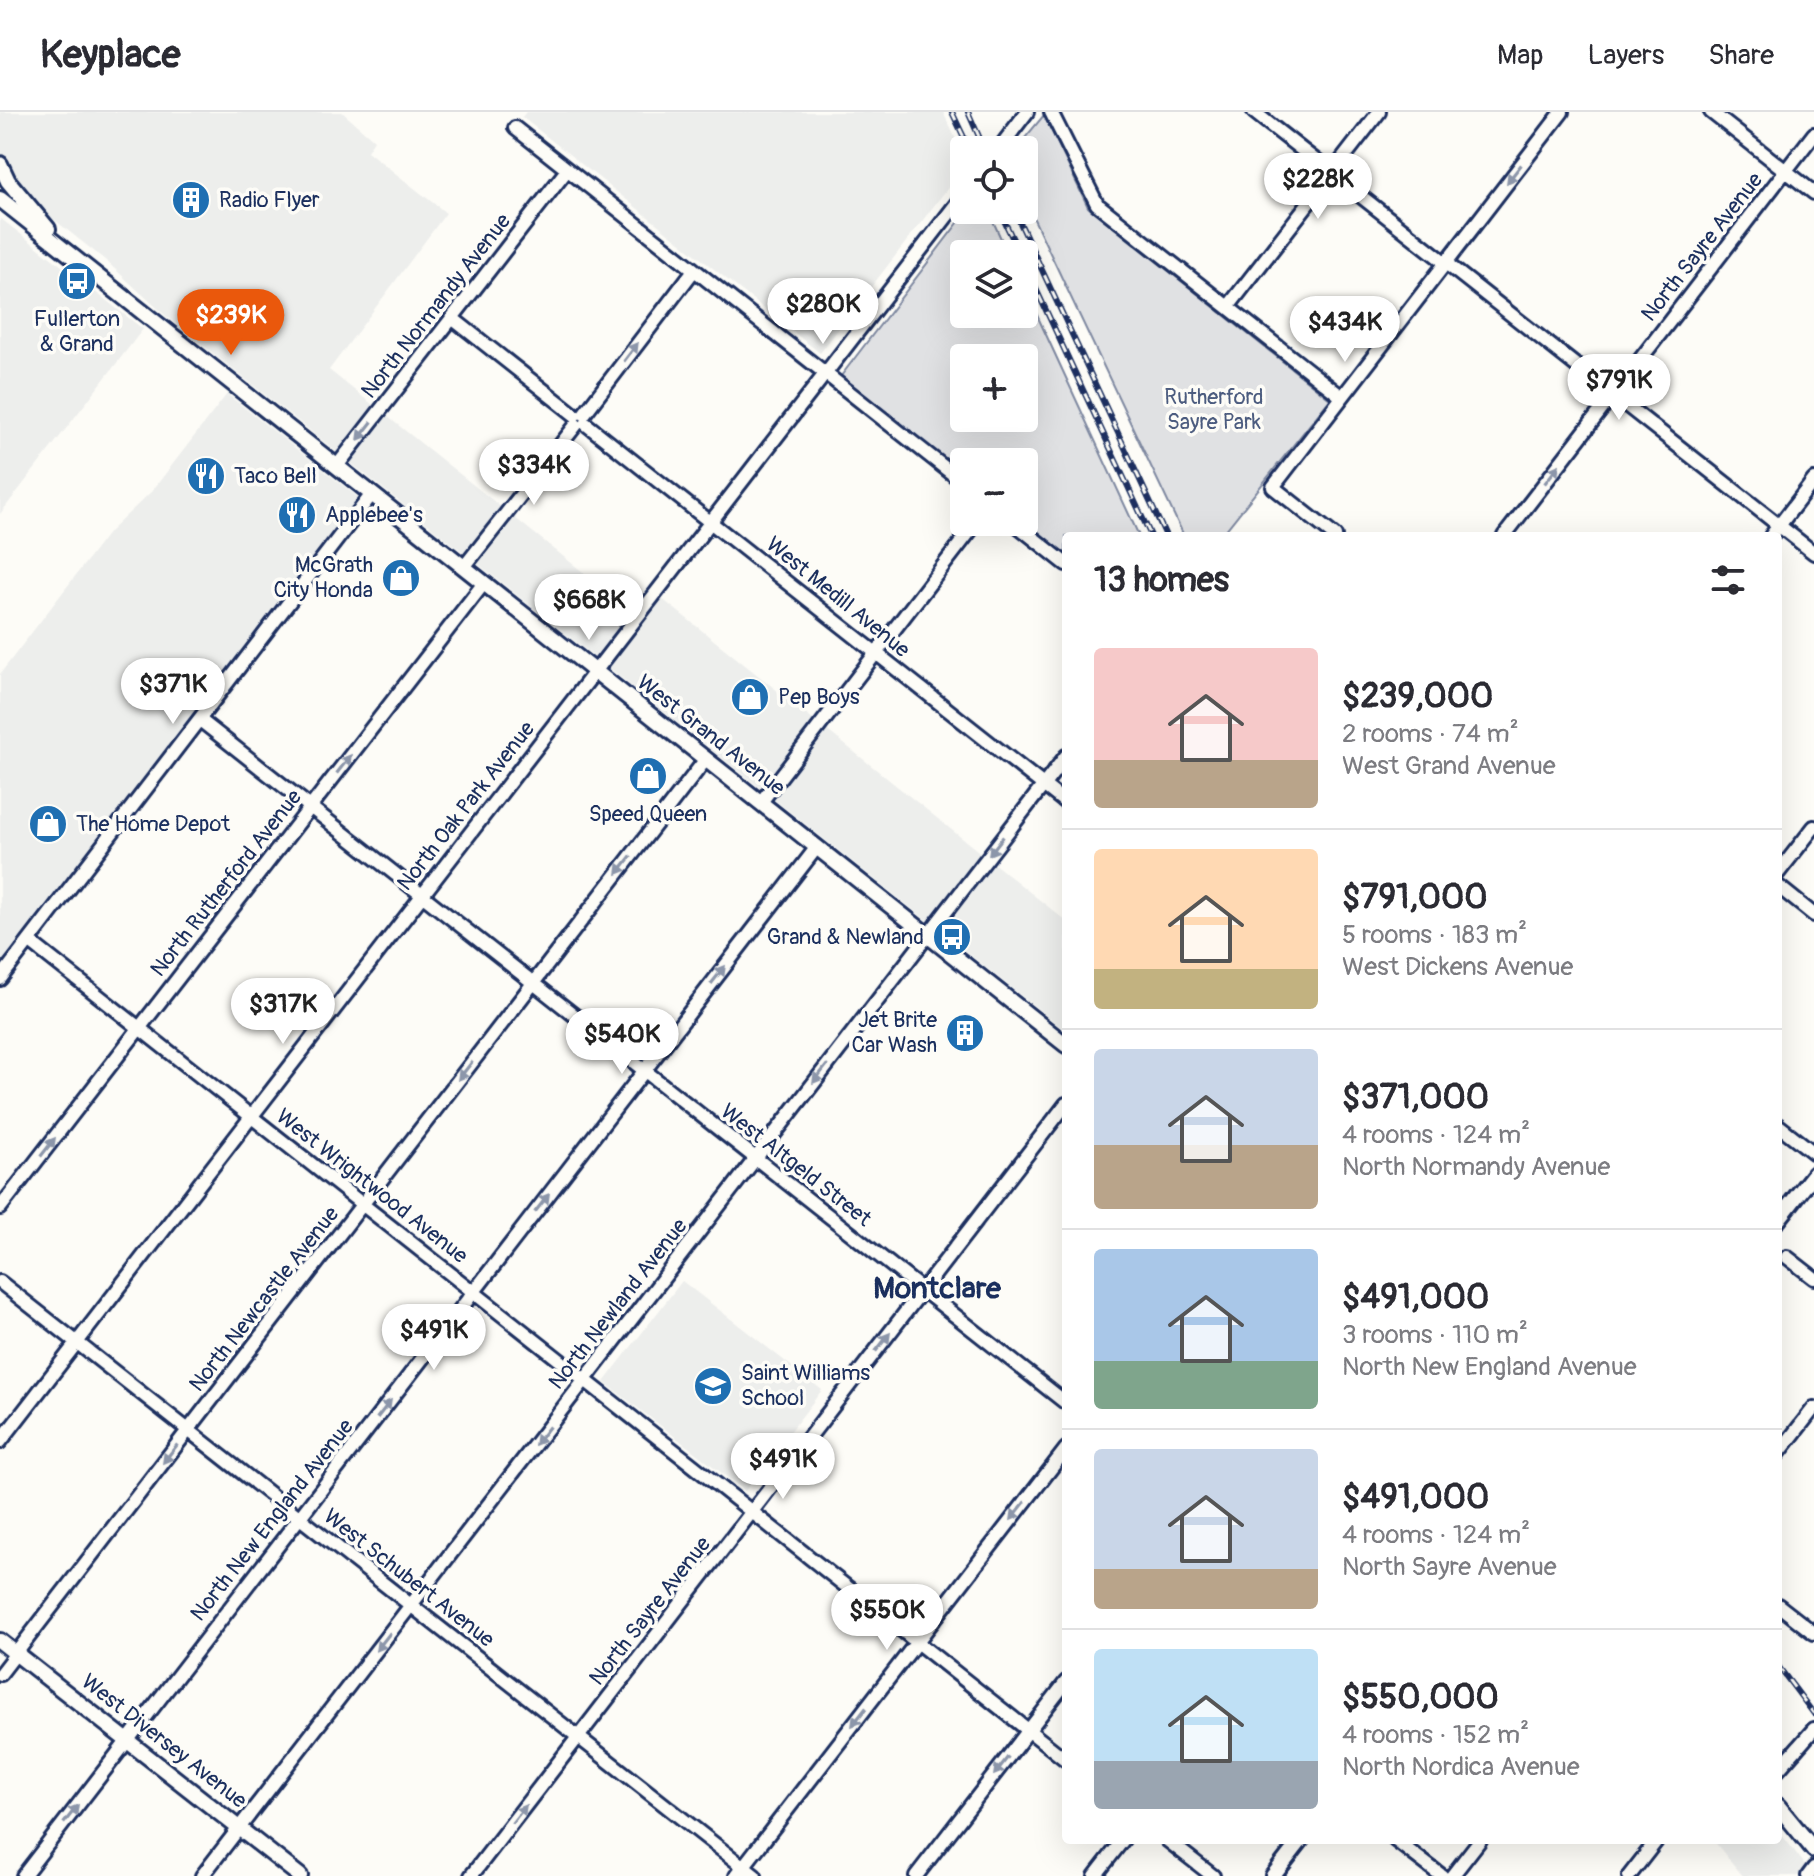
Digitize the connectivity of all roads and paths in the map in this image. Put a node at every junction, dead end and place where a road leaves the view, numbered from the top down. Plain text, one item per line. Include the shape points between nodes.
1 (1027, 112) edge
2 (1051, 112) edge
3 (1254, 112) edge
4 (1379, 112) edge
5 (1562, 112) edge
6 (1711, 112) edge
7 (515, 128) dead end
8 (1814, 134) edge
9 (1009, 136) edge
10 (0, 164) edge
11 (567, 170) junction
12 (1786, 170) junction
13 (1332, 173) junction
14 (1814, 193) edge
15 (0, 199) edge
16 (950, 212) edge
17 (66, 251) junction
18 (1446, 263) junction
19 (694, 270) junction
20 (1228, 307) junction
21 (452, 318) junction
22 (825, 374) junction
23 (1613, 394) junction
24 (1342, 397) junction
25 (580, 419) junction
26 (337, 466) junction
27 (950, 472) edge
28 (1814, 480) edge
29 (372, 494) junction
30 (711, 521) junction
31 (1775, 531) edge
32 (1330, 532) edge
33 (1507, 532) edge
34 (1782, 535) edge
35 (966, 536) edge
36 (1031, 536) edge
37 (1814, 553) edge
38 (1062, 561) edge
39 (464, 567) junction
40 (484, 583) junction
41 (876, 653) junction
42 (595, 671) junction
43 (200, 720) junction
44 (706, 759) junction
45 (1062, 761) edge
46 (1044, 785) junction
47 (1062, 800) edge
48 (761, 802) junction
49 (310, 807) junction
50 (1814, 827) edge
51 (817, 847) junction
52 (1782, 868) edge
53 (1782, 889) edge
54 (422, 895) junction
55 (1814, 915) edge
56 (928, 935) junction
57 (29, 941) junction
58 (0, 979) edge
59 (533, 983) junction
60 (139, 1028) junction
61 (1062, 1042) edge
62 (644, 1071) junction
63 (1062, 1109) edge
64 (252, 1117) junction
65 (1782, 1128) edge
66 (1814, 1153) edge
67 (756, 1158) junction
68 (1814, 1174) edge
69 (362, 1204) junction
70 (0, 1208) edge
71 (1782, 1215) edge
72 (1787, 1257) dead end
73 (1814, 1278) edge
74 (0, 1282) edge
75 (923, 1290) junction
76 (474, 1292) junction
77 (77, 1343) junction
78 (585, 1380) junction
79 (1062, 1400) edge
80 (1814, 1408) edge
81 (188, 1430) junction
82 (0, 1442) edge
83 (1782, 1449) edge
84 (1062, 1454) edge
85 (752, 1512) junction
86 (300, 1518) junction
87 (411, 1605) junction
88 (1782, 1608) edge
89 (1814, 1633) edge
90 (0, 1641) edge
91 (917, 1642) junction
92 (16, 1653) junction
93 (0, 1674) edge
94 (1062, 1687) edge
95 (1814, 1729) edge
96 (1029, 1730) junction
97 (578, 1737) junction
98 (128, 1741) junction
99 (1062, 1757) edge
100 (1782, 1765) edge
101 (1782, 1811) edge
102 (239, 1828) junction
103 (1120, 1844) edge
104 (1172, 1844) edge
105 (1298, 1844) edge
106 (1400, 1844) edge
107 (1477, 1844) edge
108 (1654, 1844) edge
109 (1814, 1850) edge
110 (1814, 1868) edge
111 (740, 1871) edge
112 (23, 1876) edge
113 (202, 1876) edge
114 (300, 1876) edge
115 (471, 1876) edge
116 (755, 1876) edge
117 (916, 1876) edge
118 (1095, 1876) edge
119 (1213, 1876) edge
120 (1273, 1876) edge
121 (1442, 1876) edge
122 (1452, 1876) edge
123 (1629, 1876) edge
124 (1808, 1876) edge

1 - 9 street
2 - 20 street via 1097,204
3 - 13 street
4 - 13 street
5 -> 18 street
6 - 12 street
7 - 11 street
8 - 12 street, North Sayre Avenue
10 - 17 main road, West Grand Avenue
11 - 19 street
11 - 21 street, North Normandy Avenue
12 - 14 street
12 - 23 street, North Sayre Avenue
13 - 18 street
13 - 20 street
15 - 17 main road, West Grand Avenue
16 - 22 street, North Oak Park Avenue
17 - 26 main road, West Grand Avenue
18 - 23 street
18 - 24 street
19 - 22 street
25 -> 19 street
20 - 24 street
21 - 25 street, West Medill Avenue
21 -> 26 street, North Normandy Avenue
22 - 27 street
22 - 30 street, North Oak Park Avenue
23 - 31 street
33 -> 23 street, North Sayre Avenue
24 - 32 street via 1273,487
25 - 30 street, West Medill Avenue
25 - 39 street
26 - 29 main road, West Grand Avenue
28 - 31 street
29 - 39 main road, West Grand Avenue
29 - 43 street
30 - 41 street, West Medill Avenue
30 - 42 street, North Oak Park Avenue
34 - 37 street
35 - 41 street
36 - 38 street
39 - 40 main road, West Grand Avenue
40 - 42 main road, West Grand Avenue
49 -> 40 street, North Rutherford Avenue
41 - 46 street, West Medill Avenue
41 - 48 street
42 - 44 main road, West Grand Avenue
42 - 54 street, North Oak Park Avenue
43 - 49 street, West Altgeld Street
43 - 57 street
44 - 48 main road, West Grand Avenue
44 -> 59 street, North Newcastle Avenue
45 - 46 street, North Newland Avenue
46 - 47 street, West Medill Avenue
46 -> 56 street, North Newland Avenue
48 - 51 main road, West Grand Avenue
49 - 54 street, West Altgeld Street
49 - 60 street, North Rutherford Avenue
50 - 52 street
51 - 56 main road, West Grand Avenue
62 -> 51 street, North New England Avenue
53 - 55 street
54 - 59 street, West Altgeld Street
54 - 64 street, North Oak Park Avenue
56 - 61 main road, West Grand Avenue
56 -> 67 street, North Newland Avenue
57 - 58 street
57 - 60 street, West Wrightwood Avenue
59 - 62 street, West Altgeld Street
59 -> 69 street, North Newcastle Avenue
60 - 64 street, West Wrightwood Avenue
70 -> 60 street, North Rutherford Avenue
62 - 67 street, West Altgeld Street
76 -> 62 street, North New England Avenue
63 - 75 street, North Sayre Avenue
64 - 69 street, West Wrightwood Avenue
64 - 77 street, North Oak Park Avenue
65 - 66 street
67 - 75 street, West Altgeld Street
67 - 78 street, North Newland Avenue
68 - 71 main road
69 - 76 street, West Wrightwood Avenue
69 - 81 street, North Newcastle Avenue
72 - 73 street
74 - 77 street, West Schubert Avenue
75 - 79 street, West Altgeld Street
85 -> 75 street, North Sayre Avenue
76 - 78 street, West Wrightwood Avenue
86 -> 76 street, North New England Avenue
77 - 81 street, West Schubert Avenue
77 - 82 street, North Oak Park Avenue
78 - 85 street, West Wrightwood Avenue
78 -> 87 street, North Newland Avenue
80 - 83 street
81 - 86 street, West Schubert Avenue
81 -> 92 street, North Newcastle Avenue
84 -> 91 street
85 - 91 street, West Wrightwood Avenue
85 - 97 street, North Sayre Avenue
86 - 87 street, West Schubert Avenue
86 - 98 street, North New England Avenue
87 - 97 street, West Schubert Avenue
87 -> 102 street, North Newland Avenue
88 - 89 street
90 - 92 main road, West Diversey Avenue
91 - 96 street, West Wrightwood Avenue
91 -> 111 street
92 - 93 street, North Newcastle Avenue
92 - 98 main road, West Diversey Avenue
94 - 96 street
95 - 100 street
96 - 99 street, West Wrightwood Avenue
96 -> 117 street
97 - 111 street, West Schubert Avenue
115 -> 97 street, North Sayre Avenue
98 - 102 main road, West Diversey Avenue
112 -> 98 street, North New England Avenue
101 - 109 main road
102 - 113 street, North Newland Avenue
102 - 114 main road, West Diversey Avenue
103 - 118 street
104 - 119 street
105 - 120 main road
106 - 121 street
107 - 122 street
108 - 123 street
110 - 124 street
111 - 116 street, West Schubert Avenue

